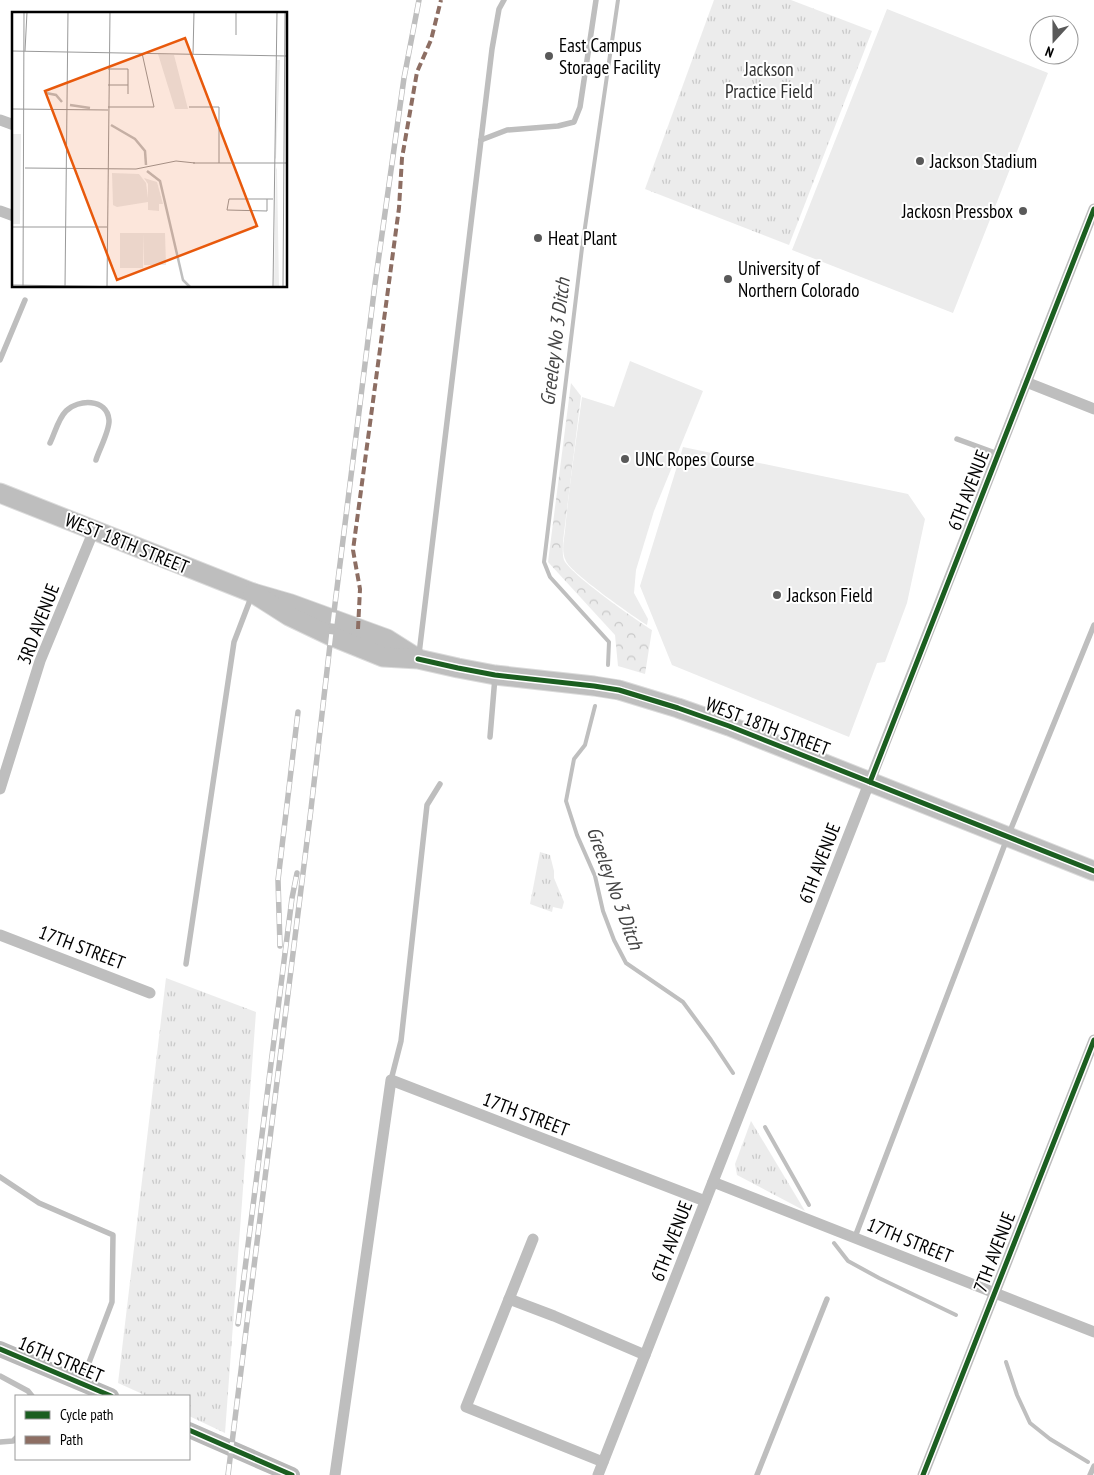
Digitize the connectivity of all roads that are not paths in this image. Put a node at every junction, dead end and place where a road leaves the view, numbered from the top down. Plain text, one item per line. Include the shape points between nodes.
1 (504, 0) edge
2 (596, 0) edge
3 (0, 120) edge
4 (12, 124) edge
5 (481, 140) junction
6 (1094, 209) edge
7 (0, 211) edge
8 (12, 215) edge
9 (25, 300) dead end
10 (0, 360) edge
11 (1026, 382) junction
12 (1094, 409) edge
13 (957, 439) dead end
14 (50, 443) dead end
15 (998, 454) junction
16 (96, 460) dead end
17 (0, 493) edge
18 (94, 530) junction
19 (253, 593) junction
20 (1094, 626) edge
21 (418, 658) junction
22 (495, 675) junction
23 (490, 737) dead end
24 (870, 782) junction
25 (440, 784) dead end
26 (0, 789) edge
27 (1008, 836) junction
28 (1094, 870) edge
29 (0, 935) edge
30 (186, 964) dead end
31 (150, 993) dead end
32 (1094, 1040) edge
33 (391, 1080) junction
34 (0, 1177) edge
35 (713, 1182) junction
36 (705, 1201) junction
37 (854, 1237) junction
38 (532, 1238) dead end
39 (994, 1293) junction
40 (509, 1299) junction
41 (827, 1299) dead end
42 (1094, 1332) edge
43 (0, 1349) edge
44 (645, 1355) junction
45 (0, 1376) edge
46 (81, 1383) junction
47 (31, 1395) edge
48 (109, 1395) edge
49 (190, 1430) edge
50 (15, 1439) edge
51 (0, 1442) edge
52 (603, 1462) junction
53 (1094, 1466) edge
54 (292, 1475) edge
55 (335, 1475) edge
56 (598, 1475) edge
57 (757, 1475) edge
58 (923, 1475) edge
59 (1090, 1475) edge

1 - 5 lane via 493,41
2 - 5 lane via 580,107 574,122 507,130
3 - 4 street
5 - 21 lane
6 - 11 street, 6TH AVENUE
7 - 8 street
9 - 10 lane
11 - 12 street
11 - 15 street, 6TH AVENUE
13 - 15 lane
14 - 16 lane via 64,413 71,407 88,402 98,404 107,412 110,421
15 - 24 street, 6TH AVENUE
17 - 18 main road, WEST 18TH STREET
18 - 19 main road, WEST 18TH STREET
18 - 26 street, 3RD AVENUE via 40,661
19 - 21 main road, WEST 18TH STREET via 289,616 384,657
19 - 30 lane via 234,642
20 - 27 lane
21 - 22 main road, WEST 18TH STREET
22 - 23 lane
22 - 24 main road, WEST 18TH STREET via 619,690 729,726
24 - 27 main road, WEST 18TH STREET
24 - 35 street, 6TH AVENUE
25 - 33 lane via 427,805 401,1041
27 - 28 main road, WEST 18TH STREET
27 - 37 lane
29 - 31 street, 17TH STREET
32 - 39 street, 7TH AVENUE
33 - 36 street, 17TH STREET
33 - 55 street
34 - 46 lane via 39,1203 113,1235 112,1302
35 - 36 street, 6TH AVENUE
35 - 37 street, 17TH STREET
36 - 44 street, 6TH AVENUE
37 - 39 street, 17TH STREET
38 - 40 street
39 - 42 street, 17TH STREET
39 - 58 street, 7TH AVENUE
40 - 44 street
40 - 52 street via 466,1407
41 - 57 lane
43 - 46 main road, 16TH STREET
44 - 52 street, 6TH AVENUE
45 - 47 lane
46 - 48 main road, 16TH STREET
49 - 54 main road
50 - 51 lane
52 - 56 street, 6TH AVENUE
53 - 59 lane

